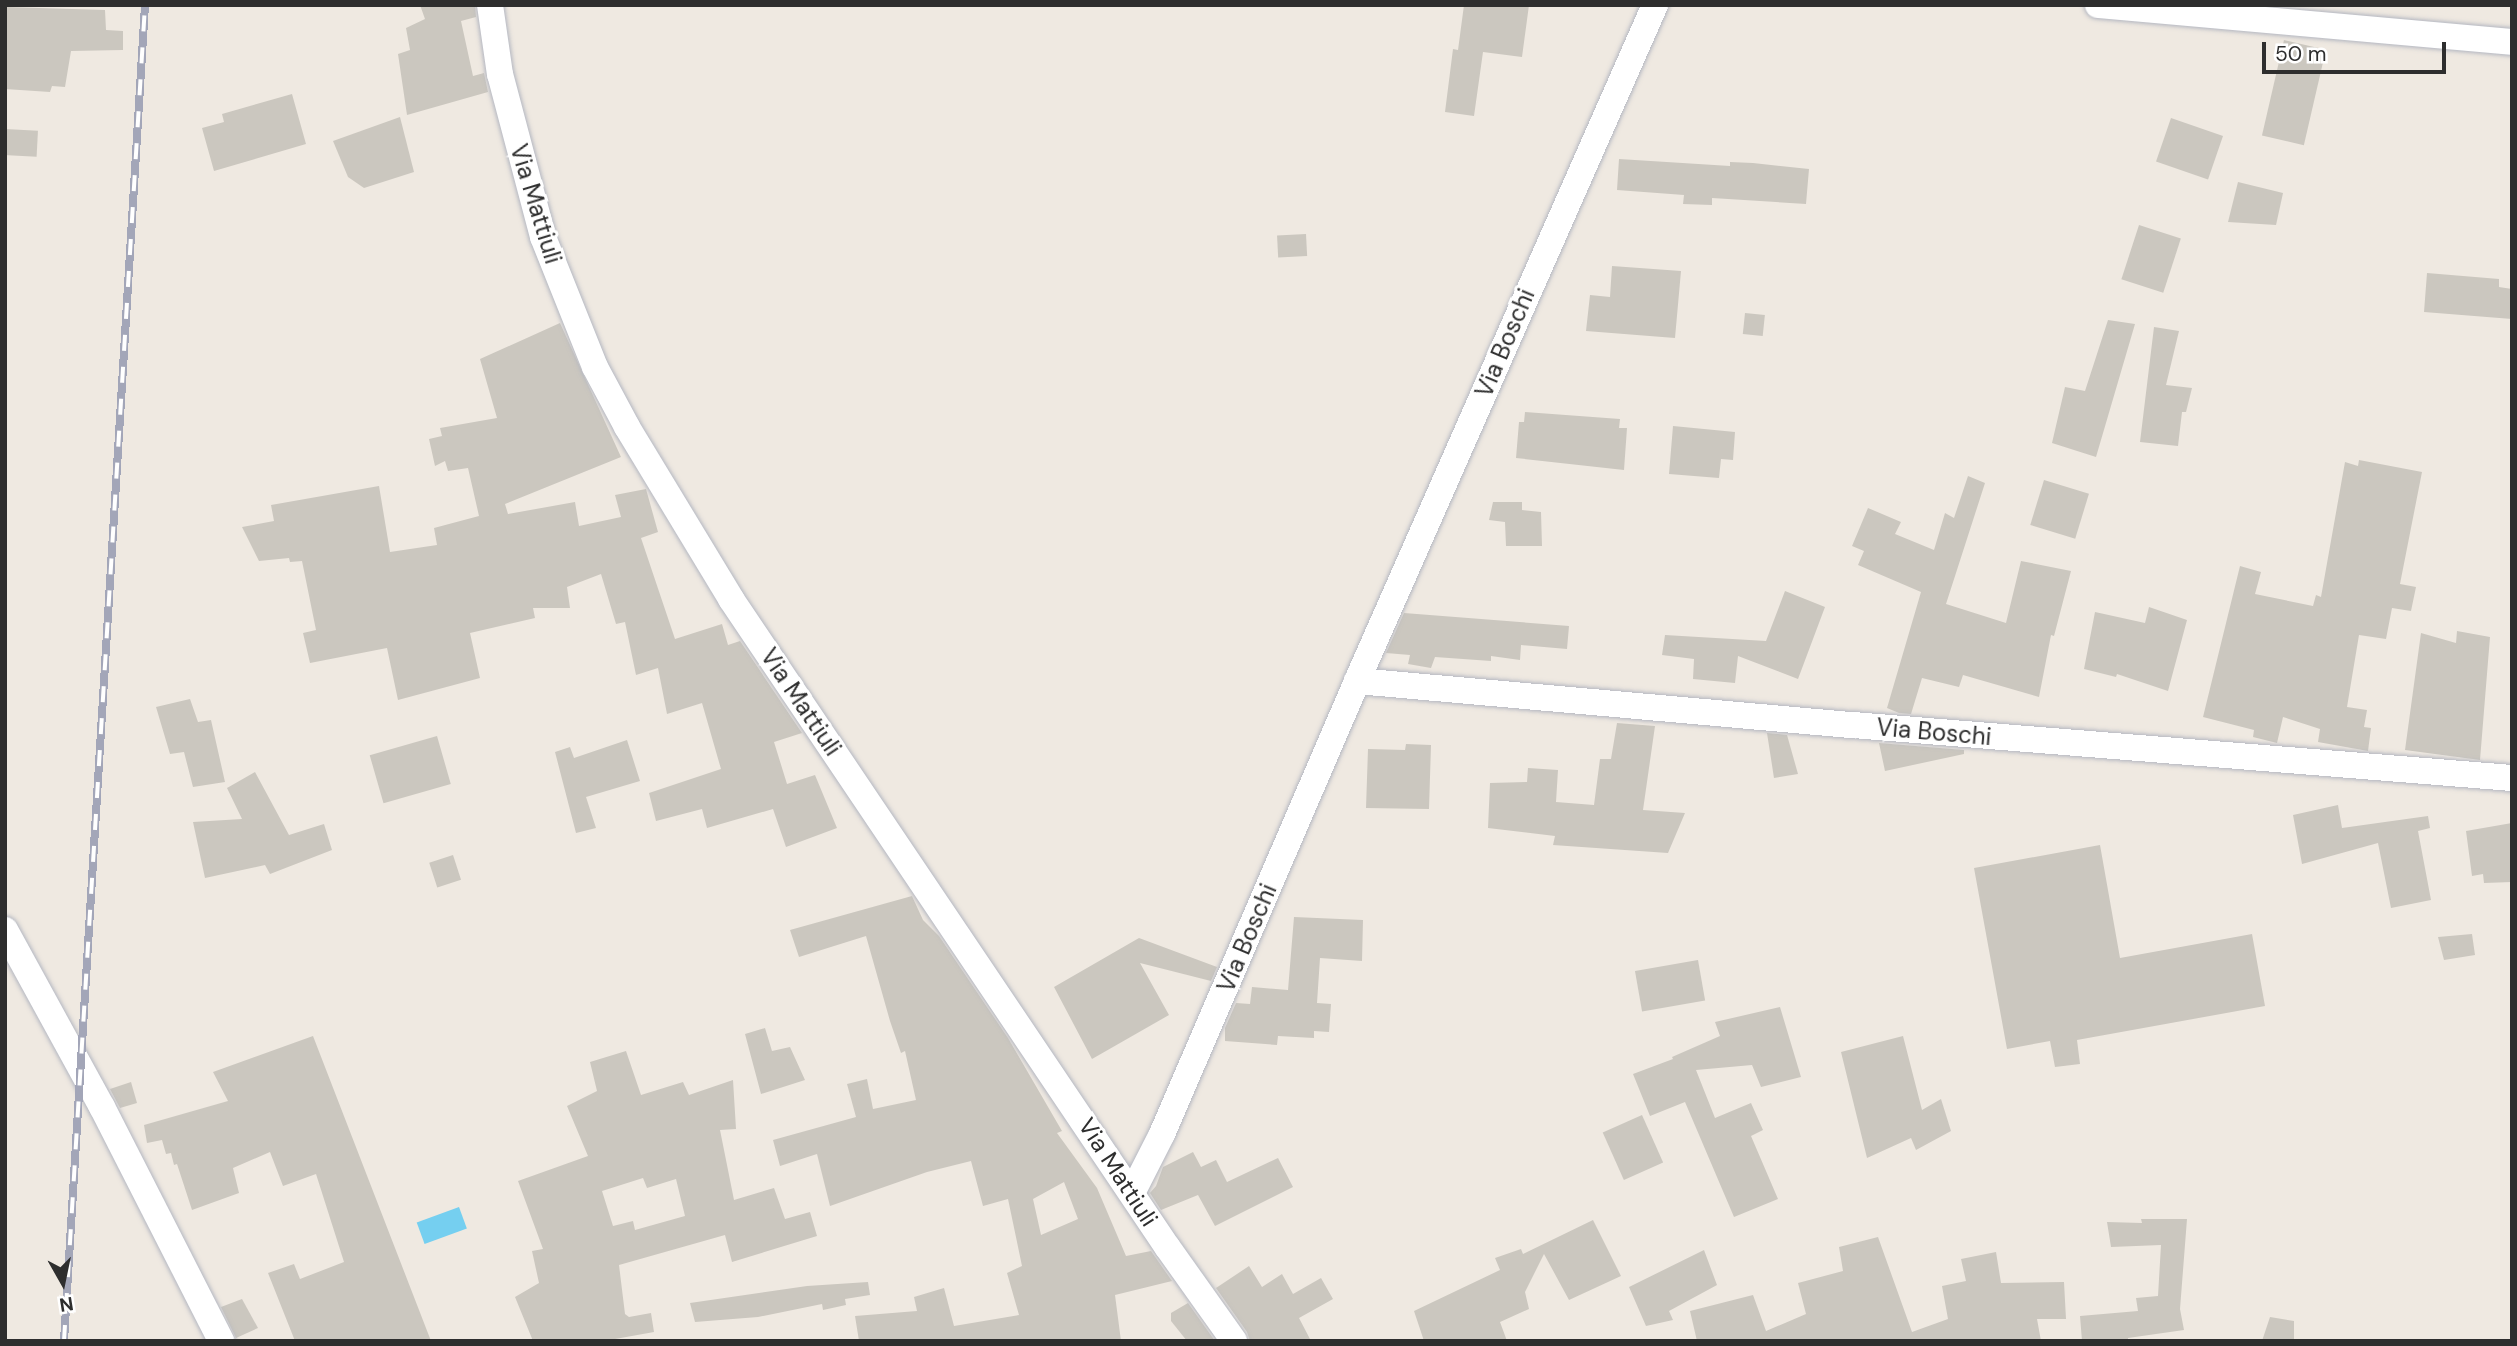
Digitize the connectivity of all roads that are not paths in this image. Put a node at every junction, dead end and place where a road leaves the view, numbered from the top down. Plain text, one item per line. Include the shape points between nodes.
1 (490, 5) edge
2 (1655, 5) edge
3 (2098, 5) edge
4 (2512, 42) edge
5 (1357, 681) junction
6 (2512, 778) edge
7 (5, 930) edge
8 (1132, 1193) junction
9 (221, 1341) edge
10 (1234, 1341) edge

1 - 8 street, Via Mattiuli via 499,74 543,237 595,367 627,427 731,599
2 - 5 street, Via Boschi
3 - 4 street
5 - 6 street, Via Boschi
5 - 8 street, Via Boschi via 1162,1135
7 - 9 street via 102,1107
8 - 10 street, Via Mattiuli

